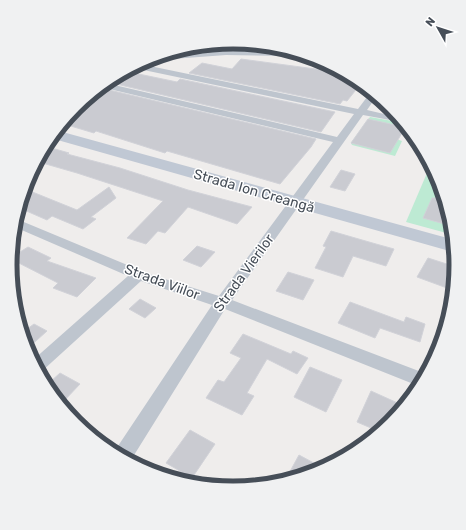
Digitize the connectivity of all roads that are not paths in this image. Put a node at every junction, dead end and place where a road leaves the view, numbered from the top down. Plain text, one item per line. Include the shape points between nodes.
1 (233, 49) edge
2 (226, 53) junction
3 (279, 54) edge
4 (174, 57) edge
5 (145, 68) edge
6 (111, 87) edge
7 (370, 99) edge
8 (362, 112) junction
9 (391, 118) edge
10 (60, 136) edge
11 (340, 141) junction
12 (295, 203) junction
13 (21, 225) edge
14 (448, 245) edge
15 (139, 275) junction
16 (222, 302) junction
17 (41, 364) edge
18 (417, 378) edge
19 (125, 452) edge

1 - 2 street
2 - 3 street
2 - 4 street
5 - 8 street
6 - 11 street
7 - 8 street, Strada Vierilor
8 - 9 street
8 - 11 street, Strada Vierilor
10 - 12 street, Strada Ion Creangă
11 - 12 street, Strada Vierilor
12 - 14 street, Strada Ion Creangă
12 - 16 street, Strada Vierilor
13 - 15 street, Strada Viilor
15 - 16 street, Strada Viilor via 189,294
15 - 17 street
16 - 18 street, Strada Viilor
16 - 19 street, Strada Vierilor

